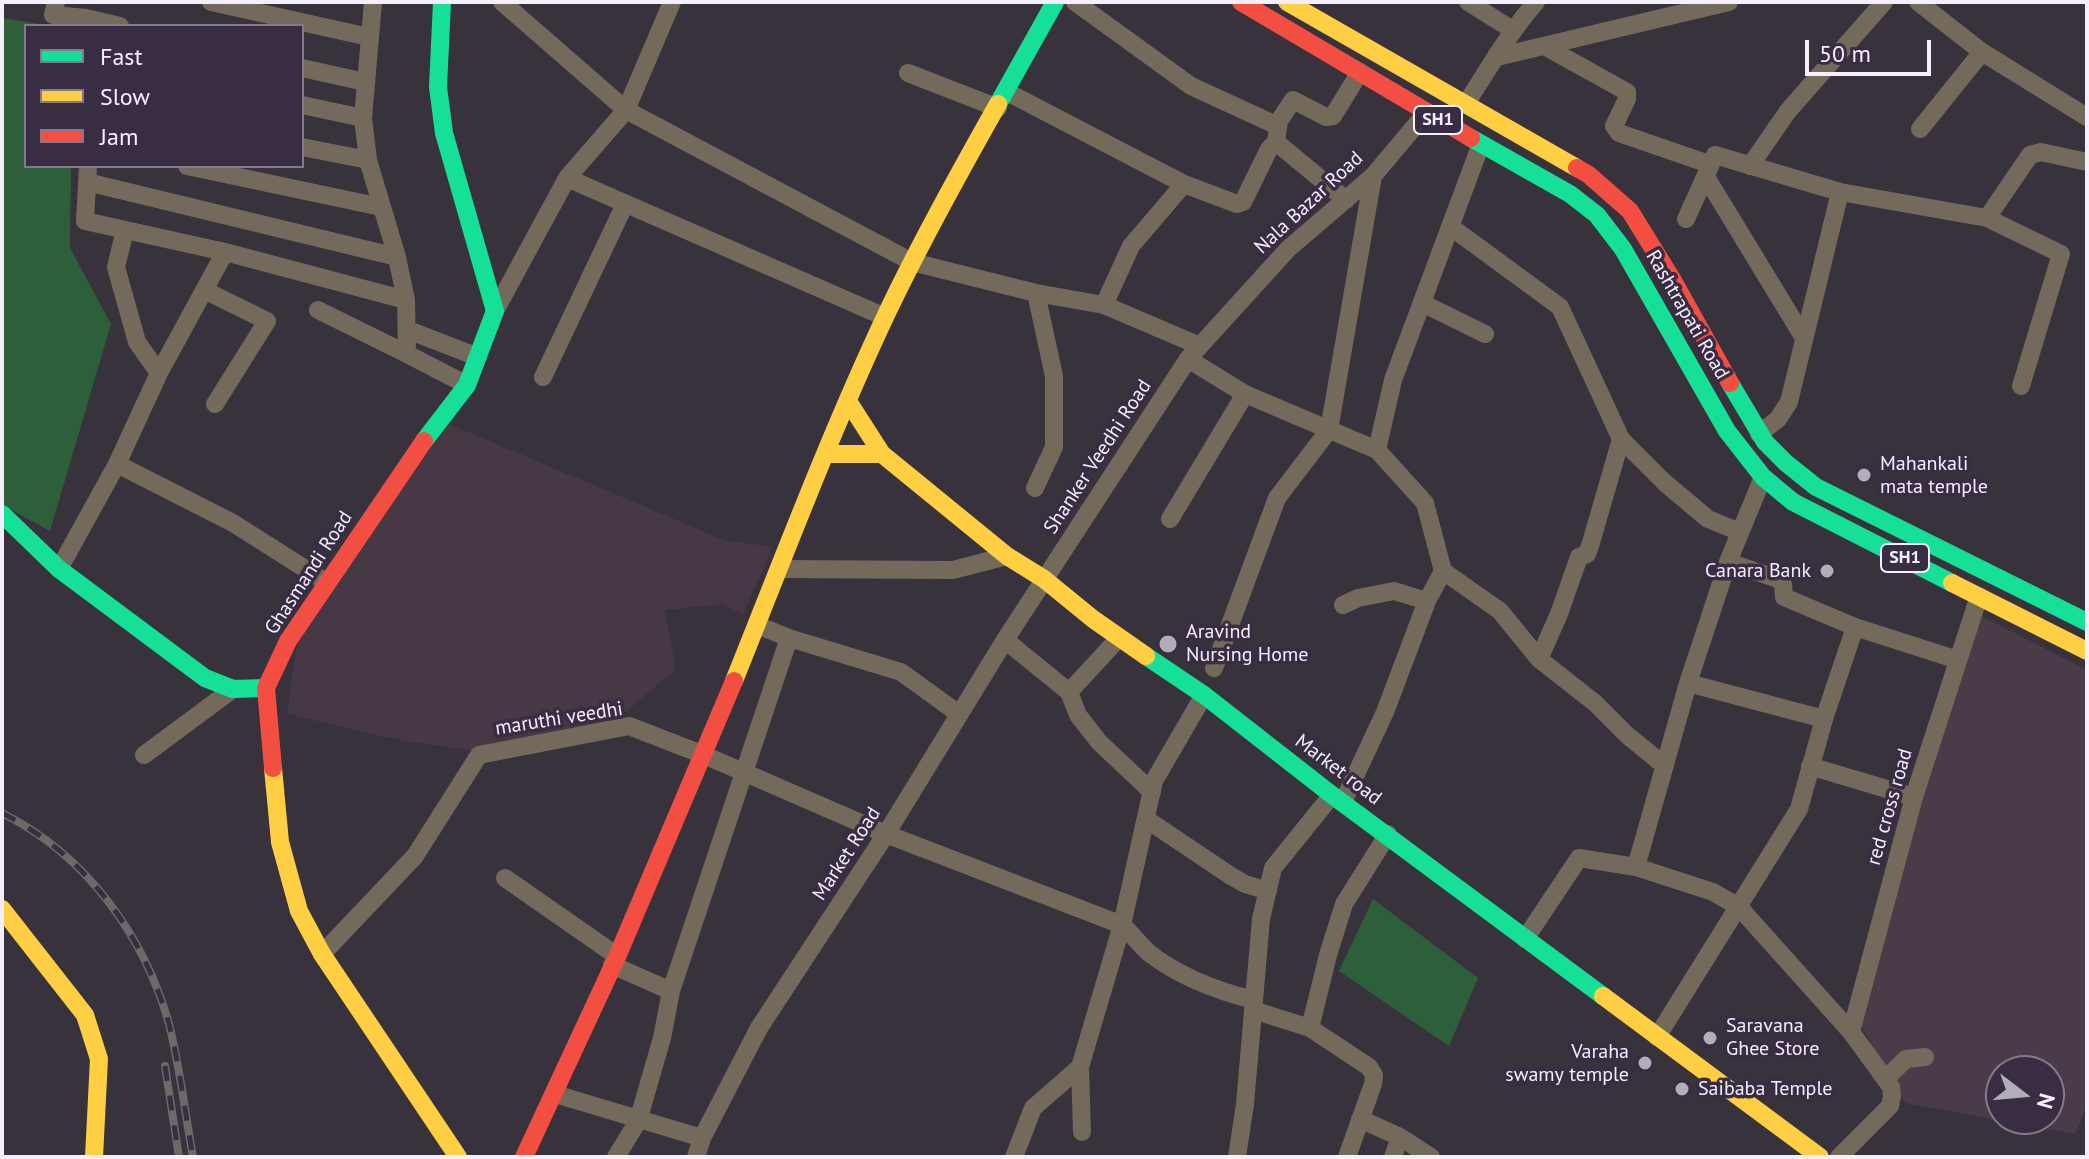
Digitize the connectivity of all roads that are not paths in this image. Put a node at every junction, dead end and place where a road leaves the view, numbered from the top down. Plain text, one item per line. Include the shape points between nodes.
1 (56, 2) edge
2 (211, 2) edge
3 (373, 2) edge
4 (442, 2) edge
5 (502, 2) edge
6 (672, 2) edge
7 (1055, 2) edge
8 (1075, 2) edge
9 (1241, 2) edge
10 (1287, 2) edge
11 (1468, 2) edge
12 (1536, 2) edge
13 (1729, 2) edge
14 (1884, 2) edge
15 (1918, 2) edge
16 (87, 22) edge
17 (1511, 29) junction
18 (369, 37) junction
19 (1546, 47) junction
20 (1982, 52) junction
21 (1497, 57) junction
22 (304, 68) edge
23 (1360, 72) junction
24 (908, 73) dead end
25 (365, 82) junction
26 (1003, 100) junction
27 (304, 105) edge
28 (1465, 105) junction
29 (626, 110) junction
30 (1426, 113) junction
31 (2087, 117) edge
32 (363, 118) junction
33 (1920, 129) dead end
34 (1277, 134) junction
35 (1481, 144) junction
36 (304, 147) edge
37 (368, 160) junction
38 (2087, 162) edge
39 (1750, 166) junction
40 (196, 168) edge
41 (1708, 171) junction
42 (88, 174) edge
43 (1373, 176) junction
44 (567, 178) junction
45 (1184, 184) junction
46 (1840, 192) junction
47 (1346, 200) junction
48 (625, 204) junction
49 (381, 207) junction
50 (1987, 218) junction
51 (1686, 219) dead end
52 (1451, 227) junction
53 (125, 230) junction
54 (1645, 235) junction
55 (1623, 249) junction
56 (225, 252) junction
57 (397, 257) junction
58 (912, 262) junction
59 (204, 290) junction
60 (1036, 293) junction
61 (406, 300) junction
62 (1422, 303) junction
63 (1104, 305) junction
64 (318, 310) dead end
65 (495, 311) junction
66 (885, 317) junction
67 (408, 330) junction
68 (1485, 334) dead end
69 (1804, 338) junction
70 (1194, 352) junction
71 (407, 354) junction
72 (478, 357) junction
73 (159, 373) junction
74 (543, 377) dead end
75 (467, 385) junction
76 (2021, 386) dead end
77 (1245, 394) junction
78 (848, 401) junction
79 (215, 404) dead end
80 (1329, 430) junction
81 (1759, 434) junction
82 (1621, 439) junction
83 (1377, 450) junction
84 (826, 454) junction
85 (882, 454) junction
86 (117, 464) junction
87 (1763, 477) junction
88 (1035, 488) dead end
89 (2, 514) edge
90 (1170, 519) dead end
91 (1740, 532) junction
92 (1007, 556) junction
93 (1728, 562) junction
94 (59, 569) junction
95 (779, 569) junction
96 (1443, 571) junction
97 (1044, 579) junction
98 (326, 582) junction
99 (1979, 596) junction
100 (1427, 601) junction
101 (1343, 605) dead end
102 (2087, 622) edge
103 (757, 625) junction
104 (1855, 627) junction
105 (789, 638) junction
106 (1119, 638) junction
107 (1005, 640) junction
108 (2087, 651) edge
109 (1539, 659) junction
110 (1958, 660) junction
111 (1214, 668) dead end
112 (1688, 683) junction
113 (266, 688) junction
114 (233, 689) junction
115 (1069, 692) junction
116 (1204, 695) junction
117 (959, 714) junction
118 (1824, 719) junction
119 (144, 755) dead end
120 (704, 755) junction
121 (1665, 766) junction
122 (1810, 766) junction
123 (745, 773) junction
124 (1152, 792) junction
125 (1914, 797) junction
126 (1338, 798) junction
127 (1146, 819) junction
128 (886, 834) junction
129 (1388, 834) junction
130 (1636, 867) junction
131 (505, 878) dead end
132 (1268, 891) junction
133 (1739, 907) junction
134 (2, 909) edge
135 (1122, 925) junction
136 (1525, 939) junction
137 (322, 954) junction
138 (614, 960) junction
139 (671, 991) junction
140 (1253, 1005) junction
141 (1310, 1028) junction
142 (1851, 1032) junction
143 (1657, 1037) junction
144 (1925, 1057) dead end
145 (1080, 1067) junction
146 (1885, 1079) junction
147 (555, 1094) junction
148 (1360, 1119) junction
149 (638, 1121) junction
150 (1082, 1132) dead end
151 (1400, 1137) junction
152 (702, 1138) junction
153 (94, 1157) edge
154 (458, 1157) edge
155 (524, 1157) edge
156 (616, 1157) edge
157 (696, 1157) edge
158 (1014, 1157) edge
159 (1237, 1157) edge
160 (1347, 1157) edge
161 (1393, 1157) edge
162 (1431, 1157) edge
163 (1820, 1157) edge
164 (1839, 1157) edge

1 - 16 street via 53,15
2 - 18 street
3 - 18 street
4 - 65 street via 438,87 444,133
5 - 29 street
6 - 29 street
7 - 26 street
8 - 34 street via 1191,86
9 - 23 street, Rashtrapati Road / SH1
10 - 28 street, Rashtrapati Road / SH1
11 - 17 street
12 - 17 street
13 - 19 street
14 - 39 street via 1788,111
15 - 20 street
17 - 21 street
18 - 25 street
19 - 21 street
19 - 41 street via 1627,92 1614,126 1619,133
20 - 31 street
20 - 33 street
21 - 28 street
22 - 25 street
23 - 30 street, Rashtrapati Road / SH1
23 - 34 street via 1333,116 1293,100
24 - 26 street
25 - 32 street
26 - 45 street
26 - 58 street
27 - 32 street
28 - 54 street, Rashtrapati Road / SH1 via 1589,175 1630,211
29 - 44 street
29 - 58 street
30 - 35 street, Rashtrapati Road / SH1
30 - 43 street, Nala Bazar Road
32 - 37 street
34 - 45 street via 1243,202
34 - 47 street via 1280,148
35 - 52 street
35 - 55 street, Rashtrapati Road / SH1 via 1570,194 1597,215
36 - 37 street
37 - 49 street
38 - 50 street via 2041,152 2030,155
39 - 41 street via 1717,154
39 - 46 street
40 - 49 street
41 - 51 street
41 - 69 street
42 - 53 street via 85,221
42 - 57 street
43 - 47 street, Nala Bazar Road
43 - 80 street
44 - 48 street
44 - 65 street
45 - 63 street via 1131,246
46 - 50 street
46 - 69 street
47 - 70 street, Nala Bazar Road via 1288,249
48 - 66 street
48 - 74 street
49 - 57 street
50 - 76 street via 2061,254
52 - 62 street
52 - 82 street via 1560,307
53 - 56 street
53 - 73 street via 116,267 137,342
54 - 55 street
54 - 81 street, Rashtrapati Road / SH1
55 - 87 street, Rashtrapati Road / SH1 via 1727,431
56 - 59 street
56 - 61 street
57 - 61 street
58 - 60 street
58 - 66 street
59 - 73 street
59 - 79 street via 267,321
60 - 63 street
60 - 88 street via 1054,376 1054,447
61 - 67 street
62 - 68 street
62 - 83 street via 1393,380
63 - 70 street
64 - 71 street
65 - 72 street, Ghasmandi Road
66 - 78 street
67 - 71 street
67 - 72 street
69 - 81 street via 1789,402
70 - 77 street
70 - 97 street, Shanker Veedhi Road
71 - 75 street
72 - 75 street, Ghasmandi Road
73 - 86 street
75 - 98 street, Ghasmandi Road
77 - 80 street
77 - 90 street
78 - 84 street
78 - 85 street, Market road
80 - 83 street
80 - 111 street via 1277,498
81 - 102 street, Rashtrapati Road / SH1 via 1816,487
82 - 91 street via 1708,519
82 - 109 street via 1590,546 1579,557
83 - 96 street via 1425,503
84 - 85 street
84 - 95 street
85 - 92 street, Market road
86 - 94 street
86 - 98 street via 233,523
87 - 91 street
87 - 99 street, Rashtrapati Road / SH1 via 1793,502
89 - 94 street
91 - 93 street
92 - 95 street via 953,570
92 - 97 street, Market road
93 - 104 street via 1778,579 1784,597
93 - 112 street
94 - 114 street via 205,678
95 - 103 street
96 - 100 street
96 - 109 street via 1500,611
97 - 106 street, Market road
97 - 107 street, Market Road
98 - 113 street, Ghasmandi Road via 288,641
99 - 108 street, Rashtrapati Road / SH1
99 - 110 street, red cross road
100 - 101 street via 1394,591
100 - 126 street via 1385,712
103 - 105 street
103 - 120 street
104 - 110 street
104 - 118 street
105 - 117 street via 901,672
105 - 123 street
106 - 115 street
106 - 116 street, Market road
107 - 115 street
107 - 117 street, Market Road
109 - 121 street
110 - 125 street, red cross road
112 - 118 street
112 - 121 street
113 - 114 street
113 - 137 street via 280,842 299,911
114 - 119 street
115 - 124 street via 1078,715 1099,742
116 - 124 street via 1159,768
116 - 126 street, Market road
117 - 128 street, Market Road
118 - 122 street
120 - 123 street, maruthi veedhi
120 - 137 street, maruthi veedhi via 629,726 479,755 415,856
120 - 138 street
121 - 130 street
122 - 125 street
122 - 133 street via 1799,809
123 - 128 street, maruthi veedhi
123 - 139 street
124 - 127 street
125 - 142 street, red cross road
126 - 129 street, Market road
126 - 132 street via 1273,868
127 - 132 street via 1231,876
127 - 135 street
128 - 135 street, maruthi veedhi
128 - 152 street, Market Road via 759,1028
129 - 136 street, Market road
129 - 141 street via 1344,904
130 - 133 street via 1713,892
130 - 136 street via 1579,858
131 - 138 street
132 - 140 street
133 - 142 street
133 - 143 street
134 - 153 street via 85,1015 99,1059
135 - 140 street via 1150,953 1211,989
135 - 145 street
136 - 143 street, Market road
137 - 154 street
138 - 139 street
138 - 147 street
139 - 149 street
140 - 141 street
140 - 159 street
141 - 148 street via 1374,1075
142 - 146 street
143 - 163 street, Market road
144 - 146 street via 1906,1059
145 - 150 street
145 - 158 street via 1033,1108
146 - 164 street via 1891,1087 1890,1106
147 - 149 street
147 - 155 street
148 - 151 street
148 - 160 street
149 - 152 street
149 - 156 street
151 - 161 street
151 - 162 street
152 - 157 street, Market Road

